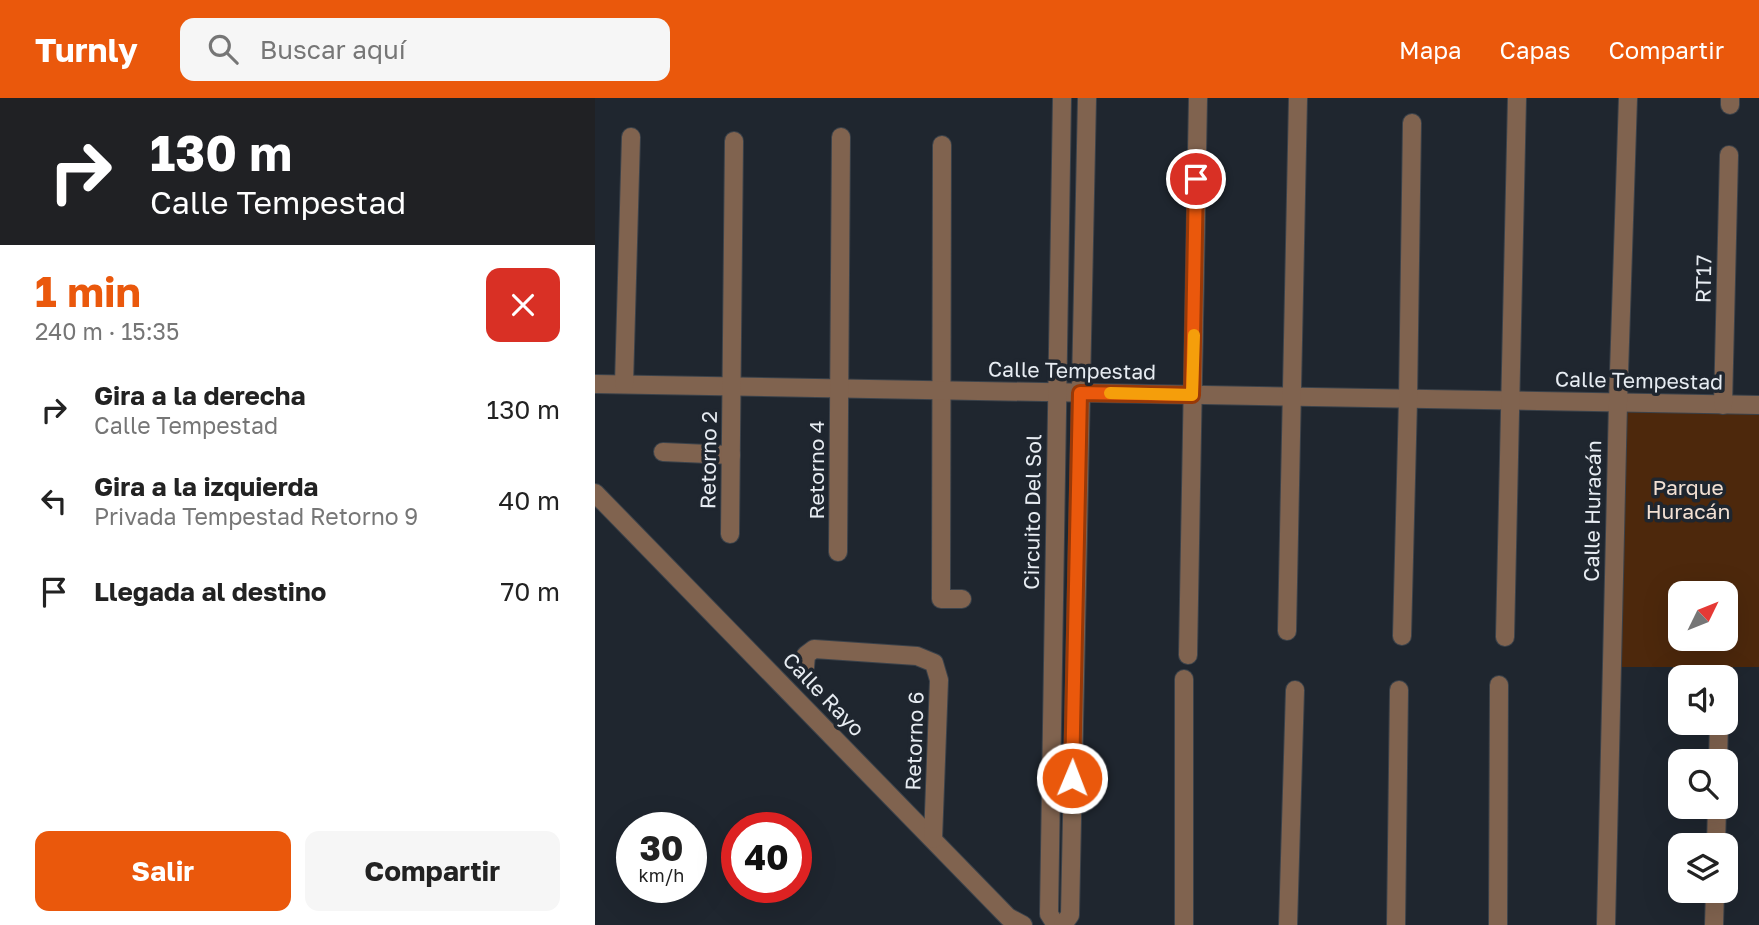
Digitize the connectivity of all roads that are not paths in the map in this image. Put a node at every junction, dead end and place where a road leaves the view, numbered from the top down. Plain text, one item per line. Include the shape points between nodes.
1 (1062, 98) edge
2 (1087, 98) edge
3 (1198, 98) edge
4 (1299, 98) edge
5 (1517, 98) edge
6 (1628, 98) edge
7 (1412, 123) dead end
8 (631, 137) dead end
9 (841, 137) dead end
10 (733, 141) dead end
11 (942, 145) dead end
12 (1729, 155) dead end
13 (595, 384) edge
14 (624, 384) junction
15 (731, 387) junction
16 (839, 388) junction
17 (941, 390) junction
18 (1057, 392) junction
19 (1080, 393) junction
20 (1192, 395) junction
21 (1293, 397) junction
22 (1408, 400) junction
23 (1510, 400) junction
24 (1618, 403) junction
25 (1723, 405) junction
26 (1759, 405) edge
27 (663, 452) dead end
28 (731, 454) junction
29 (595, 492) edge
30 (730, 534) dead end
31 (838, 552) dead end
32 (962, 599) dead end
33 (1287, 631) dead end
34 (1402, 636) dead end
35 (1505, 637) dead end
36 (1188, 655) dead end
37 (805, 667) dead end
38 (1184, 679) dead end
39 (1499, 685) dead end
40 (1294, 690) dead end
41 (1399, 690) dead end
42 (933, 839) junction
43 (1714, 903) edge
44 (1023, 925) edge
45 (1056, 925) edge
46 (1063, 925) edge
47 (1184, 925) edge
48 (1288, 925) edge
49 (1396, 925) edge
50 (1498, 925) edge
51 (1606, 925) edge
52 (1714, 925) edge

1 - 18 street, Circuito Del Sol
2 - 19 street
3 - 20 street
4 - 21 street
5 - 23 street
6 - 24 street, Calle Huracán
7 - 22 street
8 - 14 street
9 - 16 street, Retorno 4
10 - 15 street, Retorno 2
11 - 17 street
12 - 25 street, RT17
13 - 14 street, Calle Tempestad
14 - 15 street, Calle Tempestad
15 - 16 street, Calle Tempestad
15 - 28 street, Retorno 2
16 - 17 street, Calle Tempestad
16 - 31 street, Retorno 4
17 - 18 street, Calle Tempestad
17 - 32 street via 941,599
18 - 19 street, Calle Tempestad
18 - 45 street, Circuito Del Sol via 1049,914
19 - 20 street, Calle Tempestad
19 - 46 street via 1070,915
20 - 21 street, Calle Tempestad
20 - 36 street
21 - 22 street, Calle Tempestad
21 - 33 street
22 - 23 street, Calle Tempestad
22 - 34 street
23 - 24 street, Calle Tempestad
23 - 35 street
24 - 25 street, Calle Tempestad
24 - 51 street, Calle Huracán
25 - 26 street, Calle Tempestad
27 - 28 street
28 - 30 street, Retorno 2
29 - 42 street, Calle Rayo
37 - 42 street, Retorno 6 via 806,655 814,649 917,656 934,663 939,680
38 - 47 street
39 - 50 street
40 - 48 street
41 - 49 street
42 - 44 street, Calle Rayo via 1008,918
43 - 52 street

